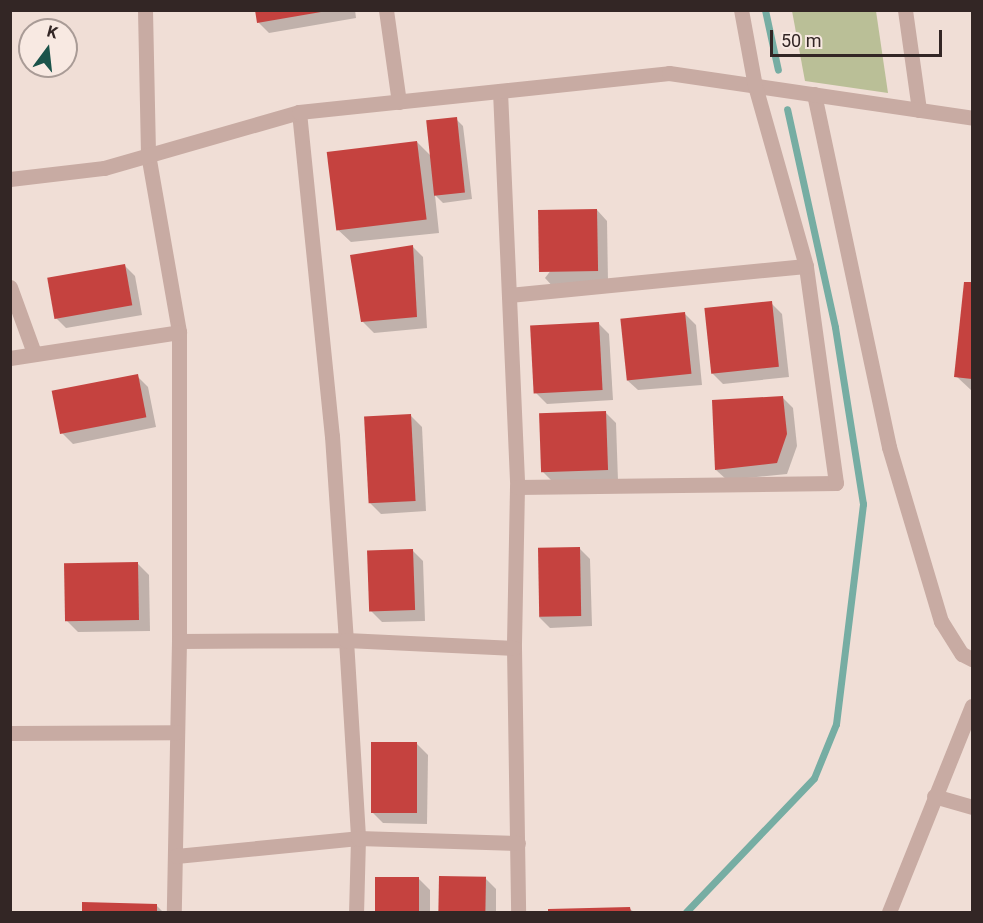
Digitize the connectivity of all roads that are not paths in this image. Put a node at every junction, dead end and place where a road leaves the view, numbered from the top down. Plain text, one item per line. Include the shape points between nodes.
1 (145, 10) edge
2 (386, 10) edge
3 (741, 10) edge
4 (905, 10) edge
5 (755, 86) junction
6 (500, 91) junction
7 (814, 94) junction
8 (399, 102) junction
9 (919, 110) junction
10 (299, 112) junction
11 (972, 118) edge
12 (148, 154) junction
13 (10, 178) edge
14 (806, 266) junction
15 (10, 287) edge
16 (509, 296) junction
17 (179, 332) junction
18 (34, 353) junction
19 (10, 358) edge
20 (517, 487) junction
21 (346, 640) junction
22 (179, 641) junction
23 (513, 648) junction
24 (972, 659) edge
25 (972, 706) edge
26 (177, 732) junction
27 (10, 733) edge
28 (934, 796) junction
29 (972, 807) edge
30 (358, 838) junction
31 (518, 843) junction
32 (176, 856) junction
33 (174, 912) edge
34 (356, 912) edge
35 (518, 912) edge
36 (889, 912) edge

1 - 12 street
2 - 8 street
3 - 5 street
4 - 9 street
5 - 6 street via 669,73
5 - 7 street
5 - 14 street
6 - 8 street
6 - 16 street
7 - 9 street
7 - 24 street via 889,447 941,621 962,654
8 - 10 street
9 - 11 street
10 - 12 street
10 - 21 street via 332,436
12 - 13 street via 104,168
12 - 17 street
14 - 16 street
14 - 20 street via 836,483
15 - 18 street
16 - 20 street
17 - 18 street
17 - 22 street
18 - 19 street
20 - 23 street
21 - 22 street
21 - 23 street
21 - 30 street
22 - 26 street
23 - 31 street
25 - 28 street
26 - 27 street
26 - 32 street
28 - 29 street
28 - 36 street
30 - 31 street
30 - 32 street
30 - 34 street
31 - 35 street
32 - 33 street

